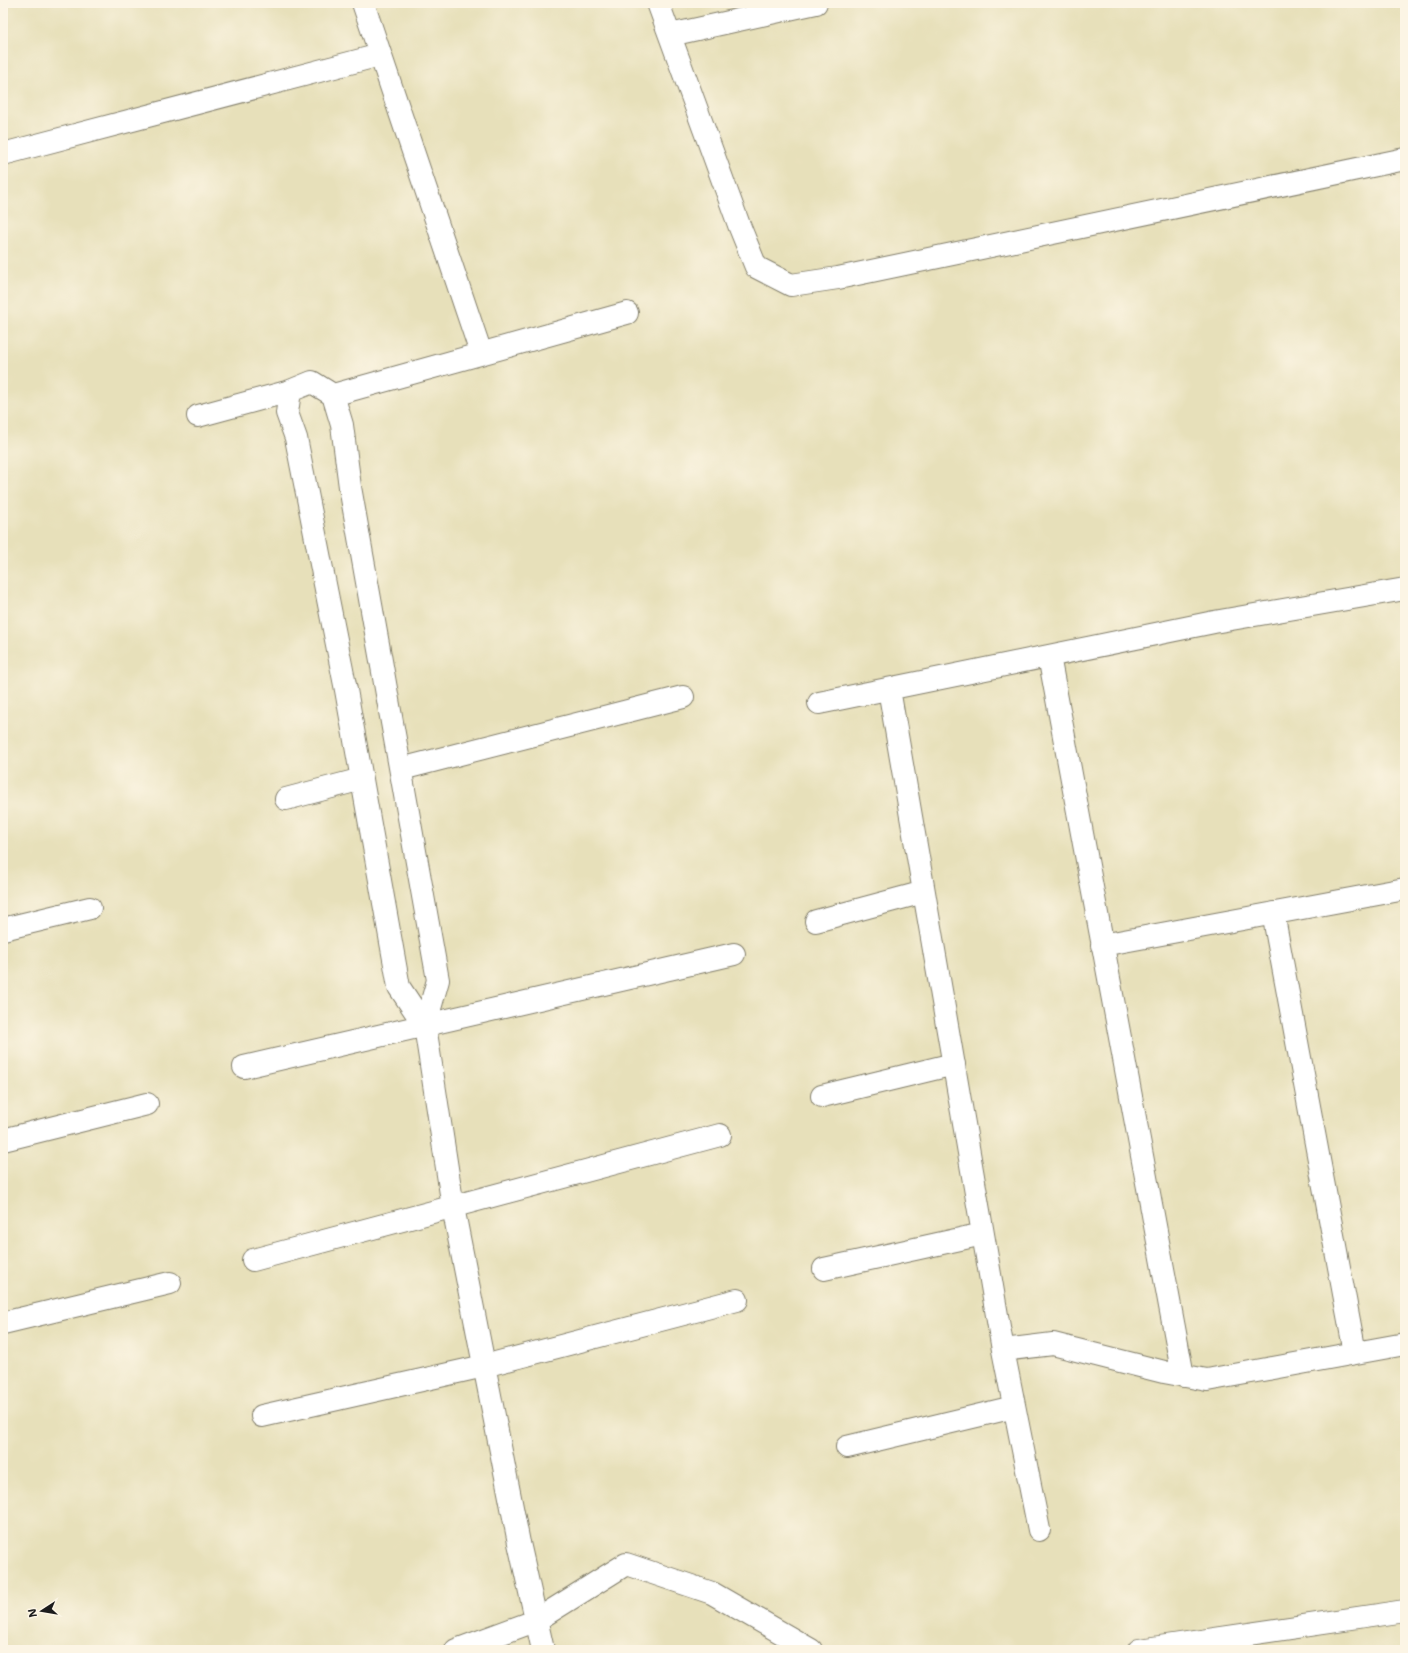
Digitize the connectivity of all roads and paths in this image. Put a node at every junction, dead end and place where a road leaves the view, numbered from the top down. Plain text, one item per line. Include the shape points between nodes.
1 (363, 3) edge
2 (658, 3) edge
3 (816, 3) edge
4 (670, 35) junction
5 (380, 55) junction
6 (3, 154) edge
7 (1405, 158) edge
8 (627, 313) dead end
9 (481, 353) junction
10 (290, 391) junction
11 (333, 395) junction
12 (198, 416) dead end
13 (1405, 589) edge
14 (1048, 656) junction
15 (889, 689) junction
16 (682, 697) dead end
17 (819, 703) dead end
18 (400, 769) junction
19 (362, 778) junction
20 (286, 799) dead end
21 (1405, 889) edge
22 (924, 892) junction
23 (90, 908) dead end
24 (1274, 913) junction
25 (816, 921) dead end
26 (3, 929) edge
27 (1102, 945) junction
28 (734, 954) dead end
29 (425, 1026) junction
30 (954, 1064) junction
31 (244, 1067) dead end
32 (822, 1096) dead end
33 (147, 1104) dead end
34 (720, 1135) dead end
35 (3, 1140) edge
36 (453, 1207) junction
37 (983, 1234) junction
38 (253, 1260) dead end
39 (824, 1269) dead end
40 (170, 1283) dead end
41 (737, 1300) dead end
42 (3, 1323) edge
43 (1405, 1344) edge
44 (1003, 1350) junction
45 (1355, 1353) junction
46 (484, 1366) junction
47 (1183, 1376) junction
48 (1014, 1407) junction
49 (262, 1416) dead end
50 (847, 1447) dead end
51 (1039, 1530) dead end
52 (1405, 1611) edge
53 (535, 1621) junction
54 (456, 1650) edge
55 (543, 1650) edge
56 (811, 1650) edge
57 (1140, 1650) edge

1 - 5 street
2 - 4 street
3 - 4 street
4 - 7 street via 756,267 791,284 846,276
5 - 6 street
5 - 9 street
8 - 9 street
9 - 11 street
10 - 11 street via 312,382
10 - 12 street
10 - 19 street via 288,414 296,438
11 - 18 street via 342,425 350,487
13 - 14 street via 1214,622
14 - 15 street
14 - 27 street
15 - 17 street
15 - 22 street
16 - 18 street
18 - 29 street via 438,980
19 - 20 street
19 - 29 street via 399,987
21 - 24 street
22 - 25 street
22 - 30 street
23 - 26 street
24 - 27 street
24 - 45 street
27 - 47 street
28 - 29 street
29 - 31 street
29 - 36 street
30 - 32 street
30 - 37 street
33 - 35 street
34 - 36 street
36 - 38 street
36 - 46 street
37 - 39 street
37 - 44 street
40 - 42 street
41 - 46 street
43 - 45 street
44 - 47 street via 1053,1344
44 - 48 street
45 - 47 street via 1207,1380
46 - 49 street
46 - 53 street
48 - 50 street
48 - 51 street
52 - 57 street
53 - 54 street
53 - 55 street
53 - 56 street via 626,1564 712,1593

